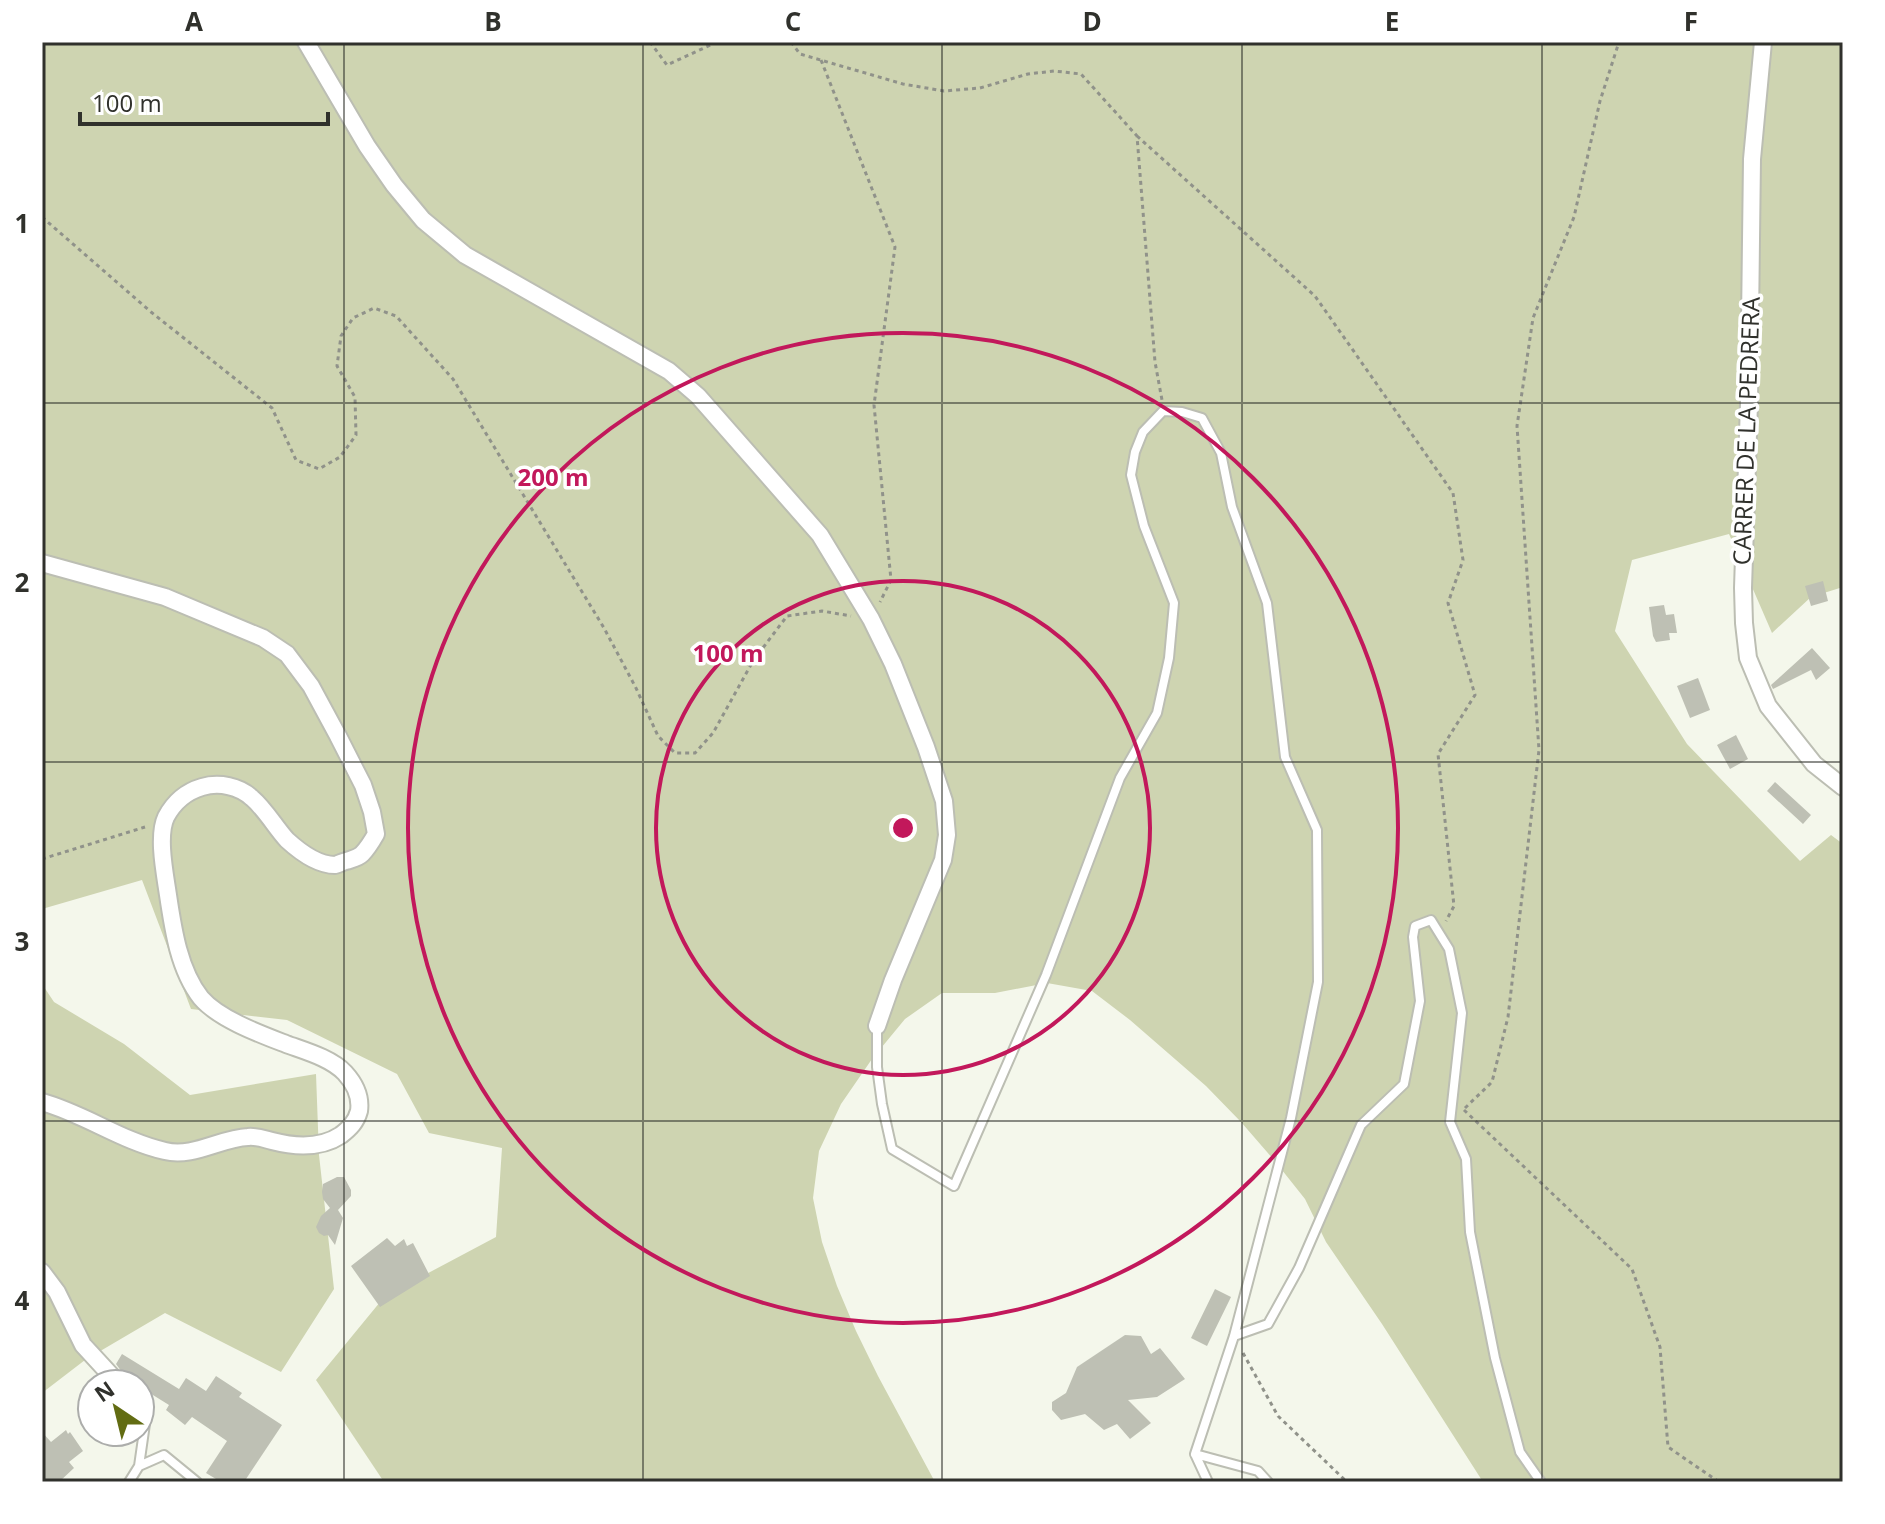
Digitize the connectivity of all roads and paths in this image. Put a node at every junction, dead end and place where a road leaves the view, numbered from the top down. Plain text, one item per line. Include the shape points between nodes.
1 (306, 42) edge
2 (650, 42) edge
3 (717, 42) edge
4 (791, 42) edge
5 (1619, 42) edge
6 (1763, 42) edge
7 (821, 60) junction
8 (1137, 136) junction
9 (42, 217) edge
10 (1163, 411) junction
11 (42, 563) edge
12 (871, 619) junction
13 (1843, 787) edge
14 (164, 821) junction
15 (42, 859) edge
16 (1440, 933) junction
17 (877, 1026) joint
18 (42, 1102) edge
19 (1464, 1109) junction
20 (1450, 1122) junction
21 (42, 1272) edge
22 (1234, 1336) junction
23 (104, 1368) edge
24 (142, 1448) edge
25 (1195, 1454) junction
26 (139, 1466) junction
27 (129, 1482) edge
28 (197, 1482) edge
29 (1208, 1482) edge
30 (1268, 1482) edge
31 (1347, 1482) edge
32 (1541, 1482) edge
33 (1719, 1482) edge

1 - 12 street via 367,146 423,220 465,255 669,371 698,396 820,535
2 - 3 path via 667,65
4 - 7 path via 800,54
5 - 19 path via 1574,217 1533,318 1517,426 1539,750 1508,1017 1492,1082
6 - 13 street, CARRER DE LA PEDRERA via 1752,159 1744,623 1748,658 1768,706 1814,764
7 - 8 path via 944,91 980,88 1028,74 1081,74
7 - 12 path via 895,247 874,405 891,580
8 - 10 path
8 - 16 path via 1315,296 1453,493 1463,560 1448,603 1475,695 1438,754 1454,906
9 - 12 path via 272,408 296,460 319,469 340,457 356,435 355,397 337,366 341,336 353,318 374,308 396,316 453,379 604,628 658,736 675,753 695,753 713,733 753,661 787,616 822,611
10 - 17 lane via 1143,432 1131,475 1174,603 1157,713 1120,778 1046,975 954,1186 892,1149 877,1067
10 - 22 lane via 1202,418 1221,453 1232,507 1267,603 1285,757 1317,830 1318,982 1291,1118
11 - 14 street via 165,597 263,638 287,654 311,686 363,785 376,834 360,857 335,865 313,860 289,842 252,798 226,785 188,791
12 - 17 street via 926,747 944,801 947,835 943,860
14 - 15 path
14 - 18 street via 171,917 183,962 201,998 238,1023 344,1072 361,1101 357,1118 350,1129 321,1145 251,1136 169,1152
16 - 20 lane via 1449,949 1462,1013
16 - 22 lane via 1431,920 1415,926 1420,1001 1404,1084 1361,1125 1299,1268 1268,1324
19 - 20 path
19 - 33 path via 1632,1269 1660,1347 1668,1447
20 - 32 lane via 1466,1159 1470,1232 1495,1358 1520,1452
21 - 23 street via 83,1345
22 - 25 lane
22 - 31 path via 1278,1416
24 - 26 lane
25 - 29 lane
25 - 30 lane via 1258,1471
26 - 27 lane
26 - 28 lane via 164,1455

